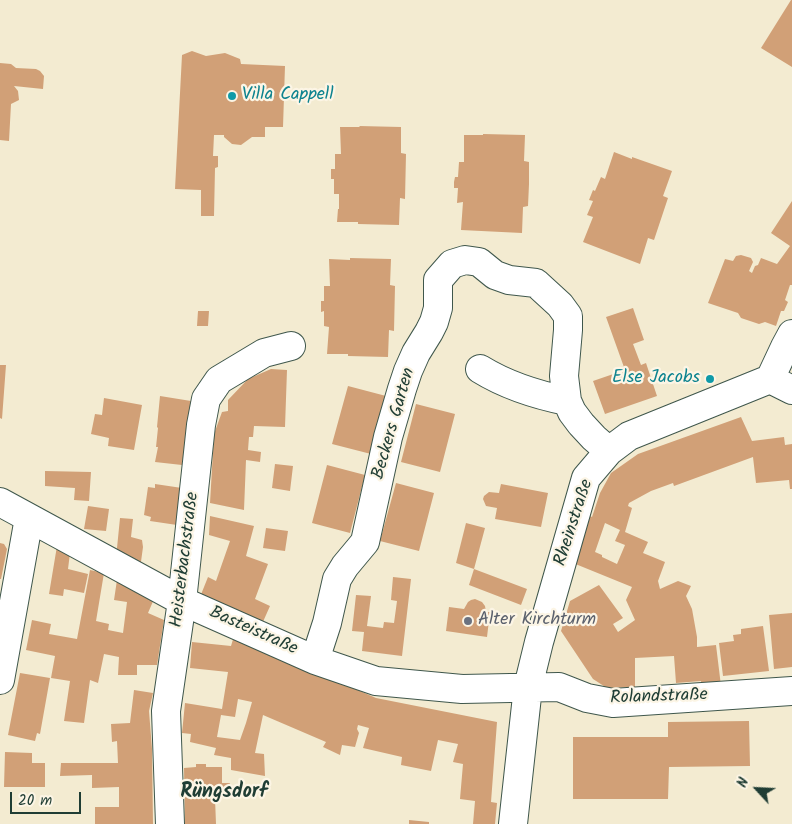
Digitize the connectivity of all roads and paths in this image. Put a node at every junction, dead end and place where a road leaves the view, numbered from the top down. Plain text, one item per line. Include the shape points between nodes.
1 (792, 334) edge
2 (291, 346) dead end
3 (480, 369) dead end
4 (781, 384) edge
5 (566, 401) junction
6 (609, 451) junction
7 (0, 502) edge
8 (29, 518) junction
9 (182, 601) junction
10 (315, 660) junction
11 (0, 680) edge
12 (528, 687) junction
13 (792, 691) edge
14 (170, 824) edge
15 (513, 824) edge

1 - 4 street, Rheinstraße via 785,347
2 - 9 street, Heisterbachstraße via 264,353 219,380 206,399
3 - 5 street via 504,382
4 - 6 street, Rheinstraße via 630,436
5 - 6 street, Beckers Garten via 581,424
5 - 10 street, Beckers Garten via 564,376 568,316 560,305 536,283 509,280 480,262 465,260 452,264 438,280 438,308 434,322 402,389 365,542 337,579
6 - 12 street, Rheinstraße via 586,478
7 - 8 street, Basteistraße
8 - 9 street, Basteistraße
8 - 11 street
9 - 10 street, Basteistraße
9 - 14 street, Heisterbachstraße via 166,711
10 - 12 street, Basteistraße via 376,681 462,689
12 - 13 street, Rolandstraße via 559,687 587,698 613,703
12 - 15 street, Rheinstraße

